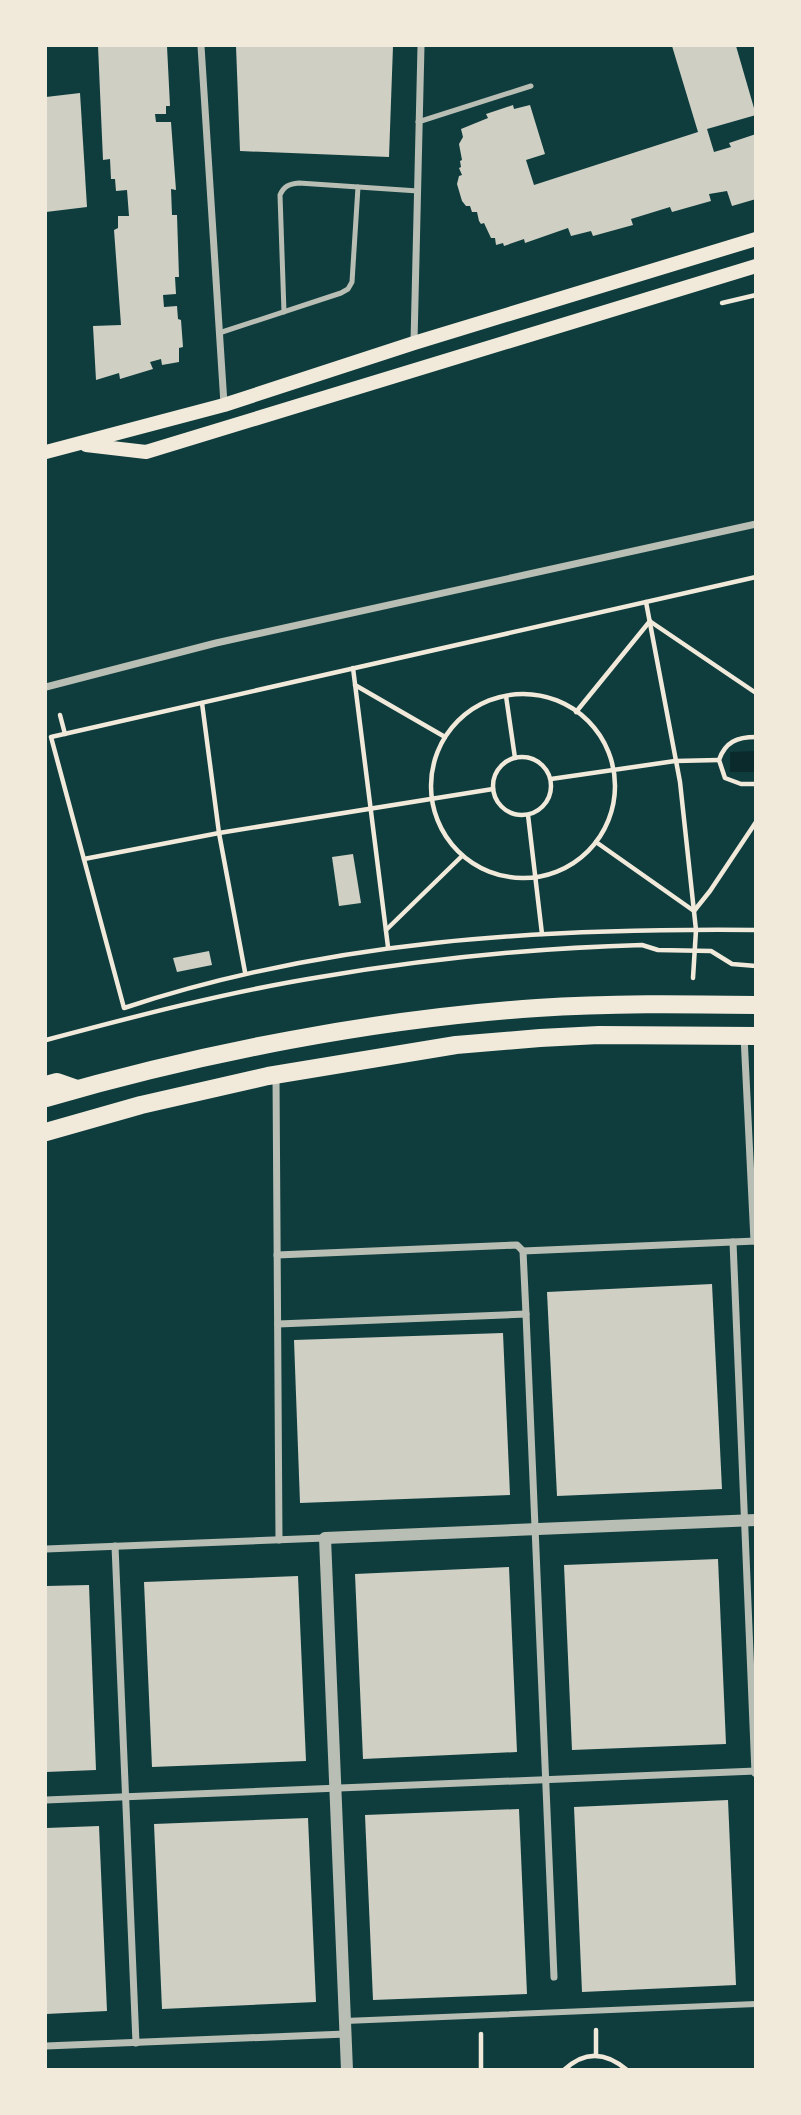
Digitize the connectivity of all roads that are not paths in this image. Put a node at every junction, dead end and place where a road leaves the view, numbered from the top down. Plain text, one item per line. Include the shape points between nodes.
1 (201, 46) edge
2 (421, 46) edge
3 (531, 86) dead end
4 (418, 122) junction
5 (358, 187) junction
6 (418, 191) junction
7 (755, 239) edge
8 (755, 266) edge
9 (284, 312) junction
10 (219, 333) junction
11 (414, 343) junction
12 (224, 405) junction
13 (78, 444) junction
14 (46, 452) edge
15 (755, 524) edge
16 (46, 687) edge
17 (755, 1005) edge
18 (750, 1036) edge
19 (276, 1075) junction
20 (46, 1085) edge
21 (77, 1089) junction
22 (46, 1098) edge
23 (46, 1132) edge
24 (755, 1241) edge
25 (733, 1242) junction
26 (523, 1251) junction
27 (277, 1255) junction
28 (526, 1314) junction
29 (278, 1324) junction
30 (750, 1520) edge
31 (535, 1529) junction
32 (325, 1538) junction
33 (279, 1540) junction
34 (115, 1546) junction
35 (46, 1549) edge
36 (755, 1772) edge
37 (545, 1779) junction
38 (335, 1788) junction
39 (125, 1797) junction
40 (46, 1800) edge
41 (554, 1977) dead end
42 (755, 2004) edge
43 (345, 2028) junction
44 (136, 2043) junction
45 (46, 2046) edge
46 (347, 2070) edge

1 - 10 street
2 - 4 street
3 - 4 lane
4 - 6 street
5 - 6 lane
5 - 9 lane via 348,289
5 - 9 lane via 299,183 283,188
6 - 11 street
7 - 11 main road
8 - 13 main road via 146,452
9 - 10 lane
10 - 12 street
11 - 12 main road
12 - 13 main road
13 - 14 main road
15 - 16 street via 216,643
17 - 21 main road via 583,1006 435,1019 263,1046
18 - 19 main road via 599,1035 512,1040
18 - 24 street
19 - 23 main road
19 - 27 street
20 - 21 main road via 57,1082
21 - 22 main road
24 - 25 street
25 - 26 street
25 - 30 street
26 - 27 street via 517,1245
26 - 28 street
27 - 29 street
28 - 29 street
28 - 31 street
29 - 33 street
30 - 31 street
30 - 36 street
31 - 32 street
31 - 37 street
32 - 33 street
32 - 38 street
33 - 34 street
34 - 35 street
34 - 39 street
36 - 37 street
37 - 38 street
37 - 41 street
38 - 39 street
38 - 43 street
39 - 40 street
39 - 44 street
42 - 43 street via 481,2016
43 - 44 street
43 - 46 street
44 - 45 street

